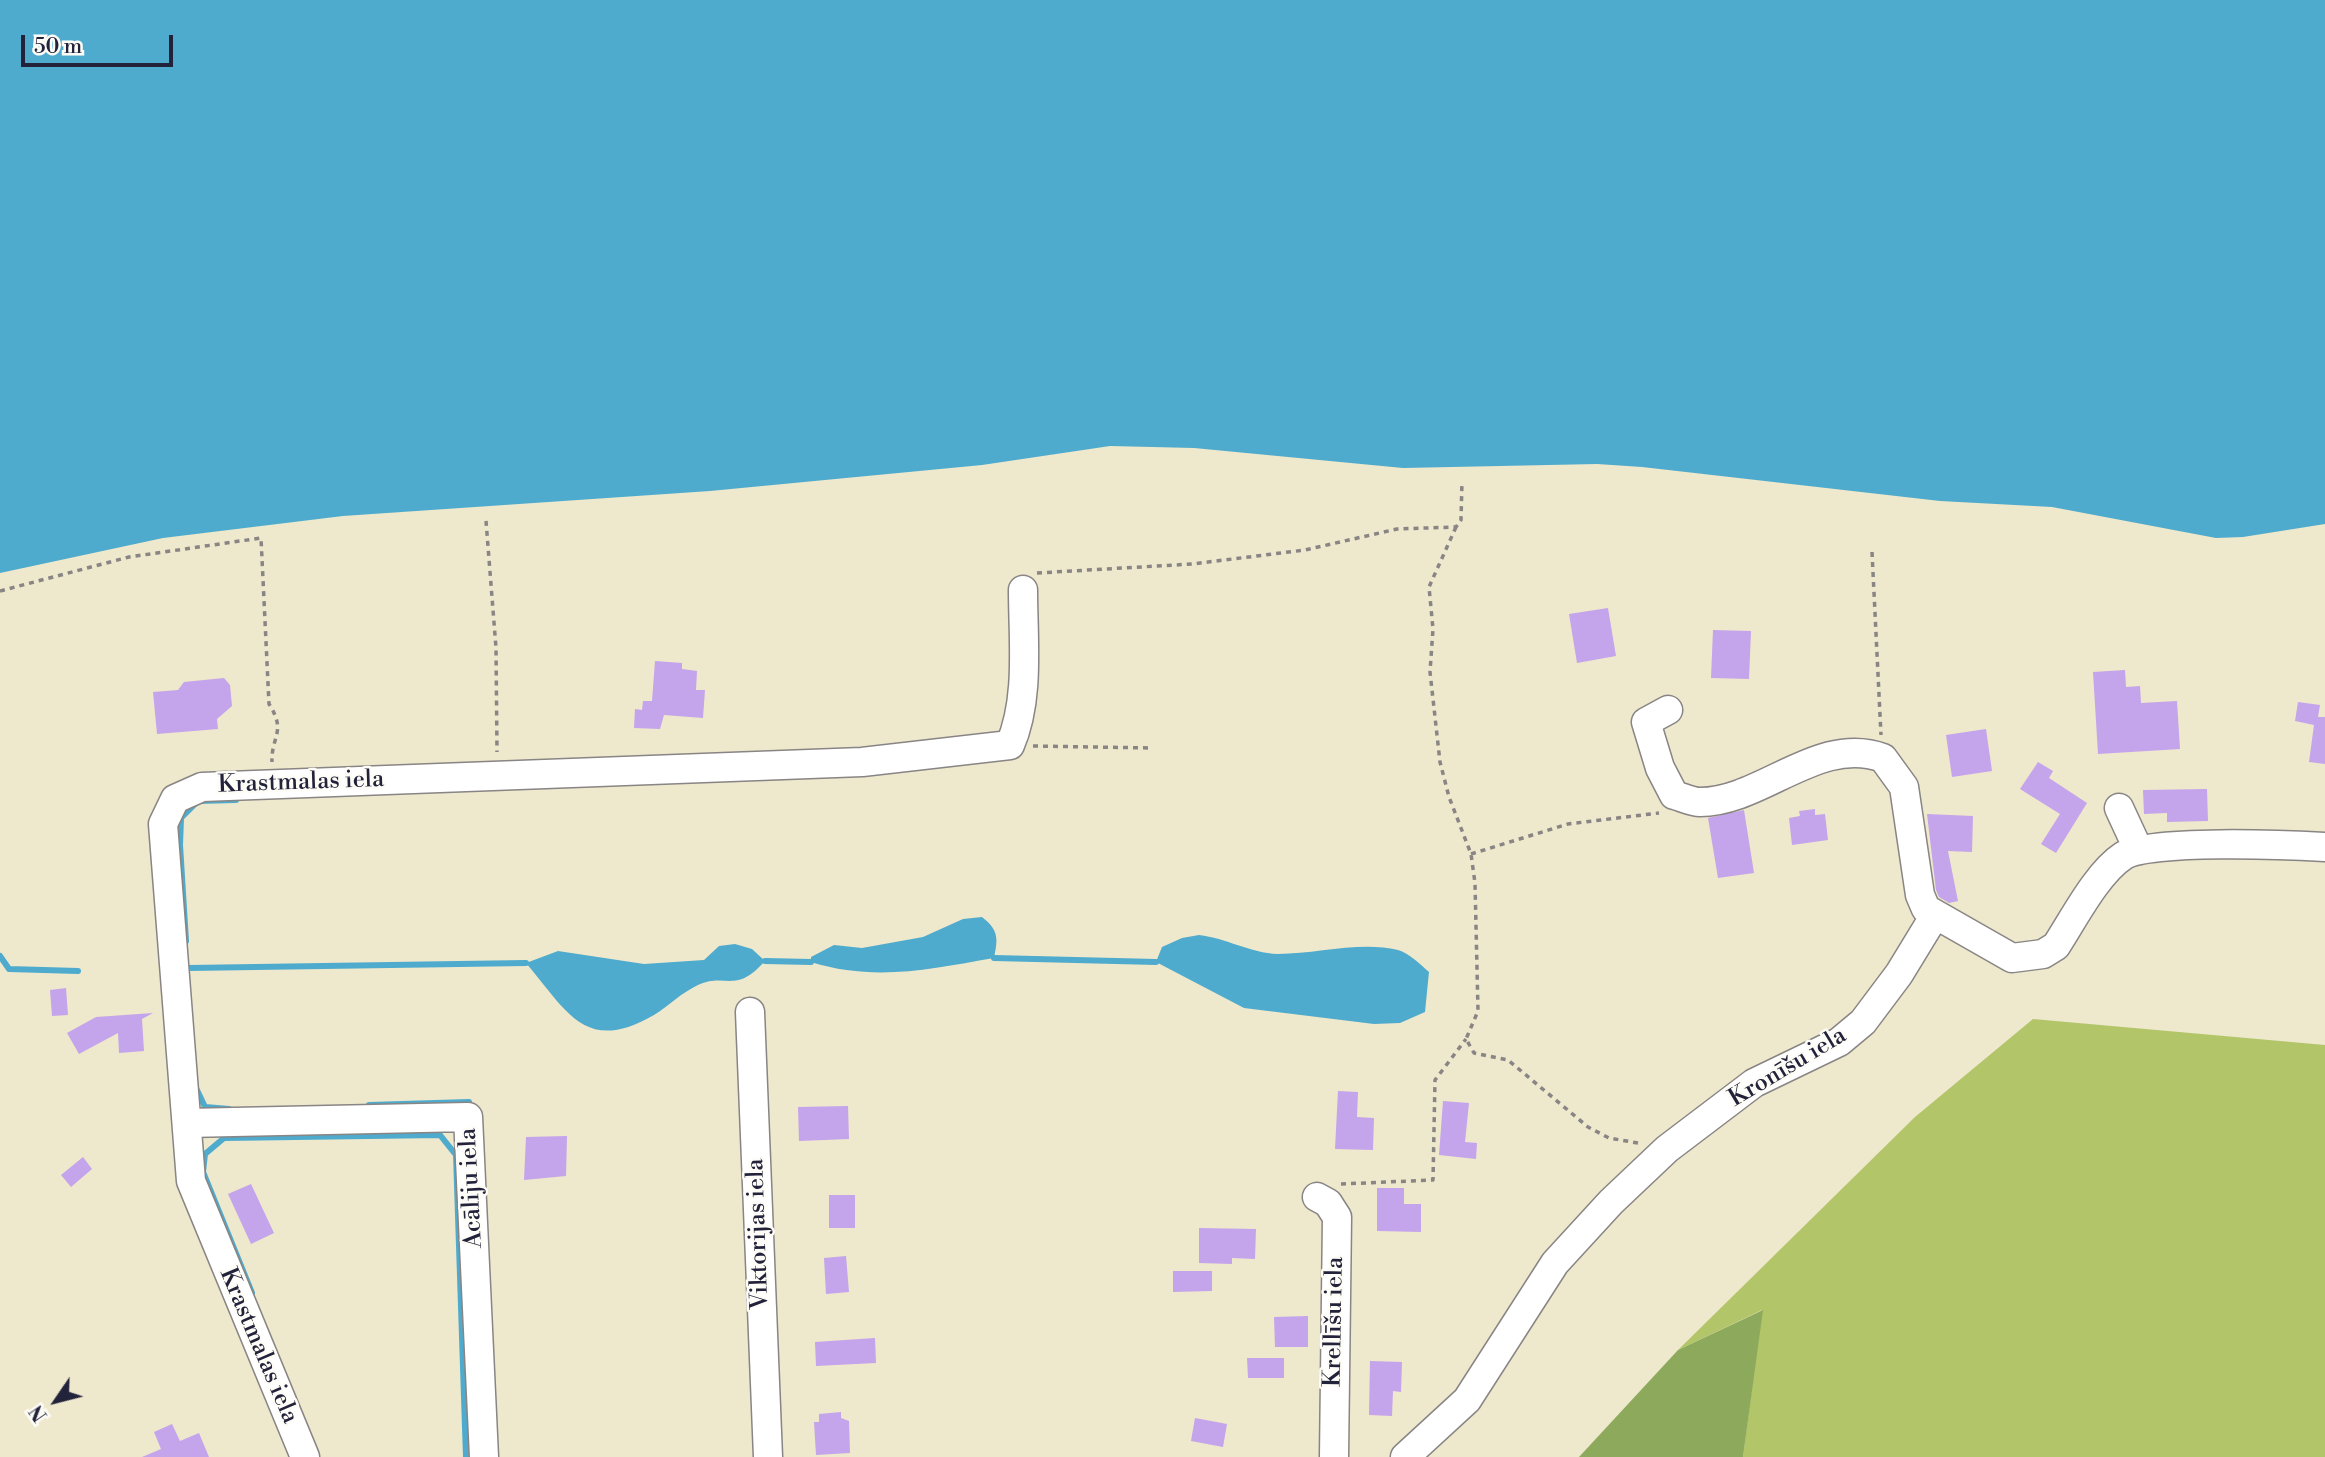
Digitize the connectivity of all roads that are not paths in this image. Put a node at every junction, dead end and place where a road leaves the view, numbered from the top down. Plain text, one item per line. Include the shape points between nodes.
1 (1023, 590) road end
2 (1668, 710) dead end
3 (2119, 807) dead end
4 (2325, 847) edge
5 (2138, 849) junction
6 (1935, 915) junction
7 (750, 1012) dead end
8 (187, 1123) junction
9 (1328, 1191) road end
10 (305, 1457) edge
11 (484, 1457) edge
12 (768, 1457) edge
13 (1334, 1457) edge
14 (1405, 1457) edge

1 - 8 street, Krastmalas iela via 1023,686 1018,727 1010,745 862,762 202,787 175,799 163,824
2 - 6 street via 1646,722 1660,768 1674,795 1699,802 1734,795 1833,757 1856,752 1883,758 1904,787 1920,895 1926,909
3 - 5 street
4 - 5 street via 2247,844
5 - 6 street via 2111,865 2056,946 2043,954 2012,958
6 - 14 street, Kronīšu iela via 1863,1021 1839,1042 1754,1083 1667,1149 1611,1202 1555,1263 1467,1400
7 - 12 street, Viktorijas iela
8 - 10 street, Krastmalas iela via 191,1181
8 - 11 street, Acāliju iela via 468,1117
9 - 13 street, Krellīšu iela via 1328,1203 1337,1217

